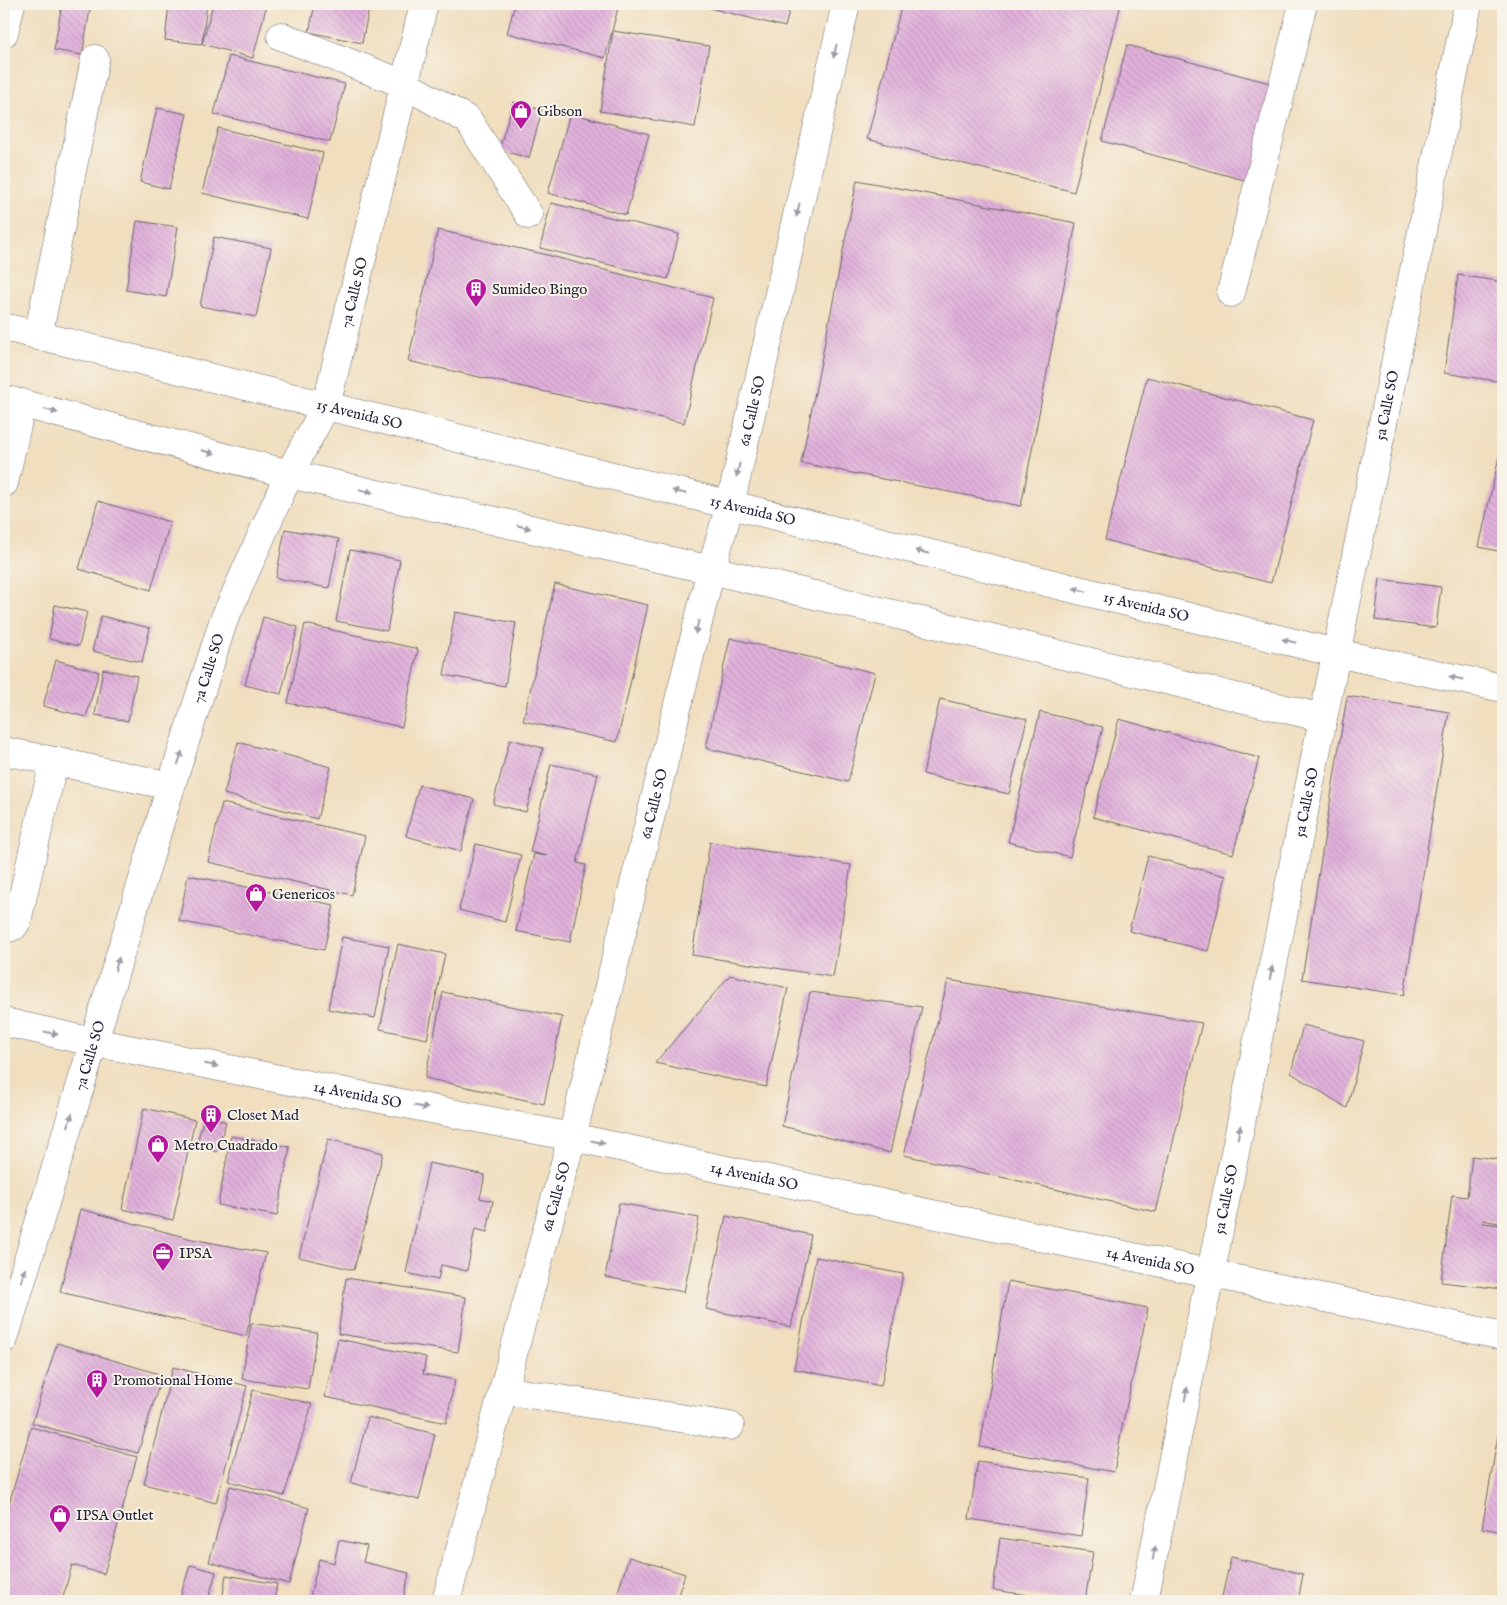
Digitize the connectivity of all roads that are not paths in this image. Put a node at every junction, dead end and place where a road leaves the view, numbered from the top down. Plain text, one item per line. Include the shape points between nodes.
1 (11, 4) edge
2 (424, 4) edge
3 (846, 4) edge
4 (1303, 4) edge
5 (1468, 4) edge
6 (4, 33) edge
7 (281, 36) dead end
8 (95, 59) dead end
9 (404, 84) junction
10 (529, 215) dead end
11 (1231, 293) dead end
12 (4, 327) edge
13 (38, 336) junction
14 (13, 401) edge
15 (326, 406) junction
16 (289, 474) junction
17 (4, 482) edge
18 (730, 505) junction
19 (711, 570) junction
20 (1336, 653) junction
21 (1503, 688) edge
22 (1323, 718) junction
23 (4, 751) edge
24 (54, 761) junction
25 (171, 786) junction
26 (4, 927) edge
27 (4, 1022) edge
28 (93, 1042) junction
29 (572, 1137) junction
30 (1210, 1273) junction
31 (1503, 1336) edge
32 (4, 1339) edge
33 (503, 1390) junction
34 (730, 1426) dead end
35 (446, 1601) edge
36 (1144, 1601) edge

1 - 6 street
2 - 9 street, 7a Calle SO
3 -> 18 street, 6a Calle SO
4 - 11 street
5 - 20 street, 5a Calle SO
7 - 9 street
8 - 13 street
9 - 10 street via 468,120
9 - 15 street, 7a Calle SO
12 - 13 street, 15 Avenida SO
13 - 15 street, 15 Avenida SO
14 -> 16 street
14 - 17 street
15 - 16 street, 7a Calle SO
18 -> 15 street, 15 Avenida SO
16 -> 19 street
25 -> 16 street, 7a Calle SO via 223,622
18 - 19 street, 6a Calle SO
20 -> 18 street, 15 Avenida SO
19 - 22 street
19 -> 29 street, 6a Calle SO
21 -> 20 street, 15 Avenida SO
20 - 22 street, 5a Calle SO
30 -> 22 street, 5a Calle SO
23 - 24 street
24 - 25 street
24 - 26 street via 17,921 14,926
28 -> 25 street, 7a Calle SO
27 -> 28 street, 14 Avenida SO
28 -> 29 street, 14 Avenida SO
32 -> 28 street, 7a Calle SO
29 -> 30 street, 14 Avenida SO
29 - 33 street, 6a Calle SO
30 - 31 street, 14 Avenida SO
36 -> 30 street, 5a Calle SO
33 - 34 street
33 - 35 street, 6a Calle SO

